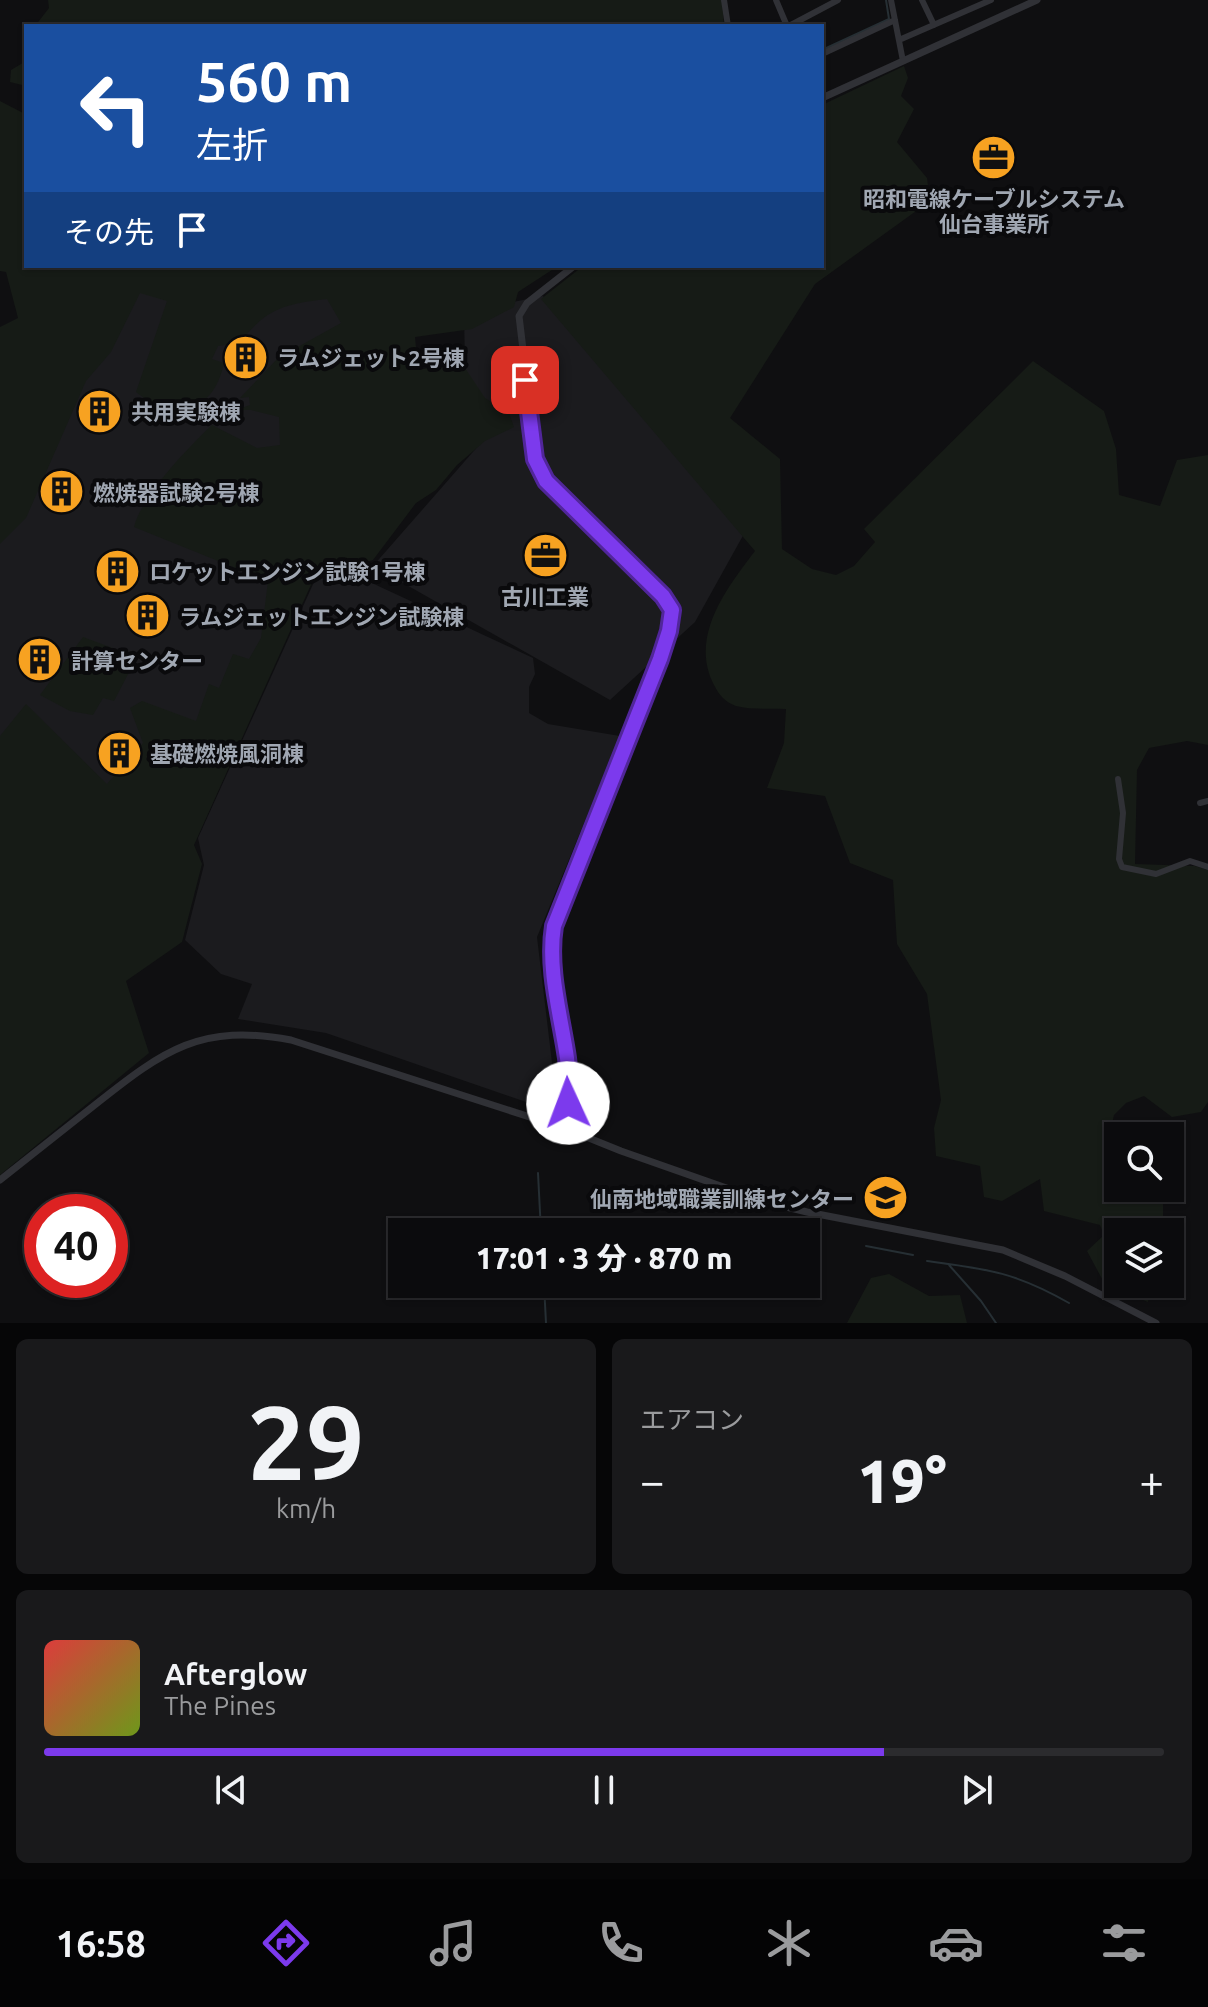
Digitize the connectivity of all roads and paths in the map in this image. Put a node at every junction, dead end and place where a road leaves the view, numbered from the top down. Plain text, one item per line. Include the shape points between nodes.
1 (724, 0) edge
2 (776, 0) edge
3 (838, 0) edge
4 (891, 0) edge
5 (922, 0) edge
6 (967, 0) edge
7 (991, 0) edge
8 (1037, 0) edge
9 (971, 9) junction
10 (895, 20) junction
11 (728, 24) edge
12 (787, 24) edge
13 (792, 24) edge
14 (934, 25) junction
15 (899, 40) junction
16 (824, 53) edge
17 (903, 61) junction
18 (824, 97) edge
19 (571, 268) edge
20 (1118, 779) dead end
21 (1208, 801) edge
22 (1200, 803) dead end
23 (1208, 867) edge
24 (564, 1128) junction
25 (0, 1180) edge
26 (1156, 1323) edge

1 - 11 street
2 - 12 street
3 - 13 street
4 - 10 street
5 - 14 street
6 - 9 street
7 - 9 street
8 - 17 street
9 - 14 street
10 - 15 street
10 - 16 street
14 - 15 street
15 - 17 street
17 - 18 street
19 - 24 street via 527,303 519,316 537,467 672,610 660,659 554,926 556,991 567,1062
20 - 23 street via 1122,867 1156,874 1190,861
21 - 22 street
24 - 25 street via 291,1040 231,1035 185,1045 154,1059
24 - 26 street via 766,1202 1003,1250

